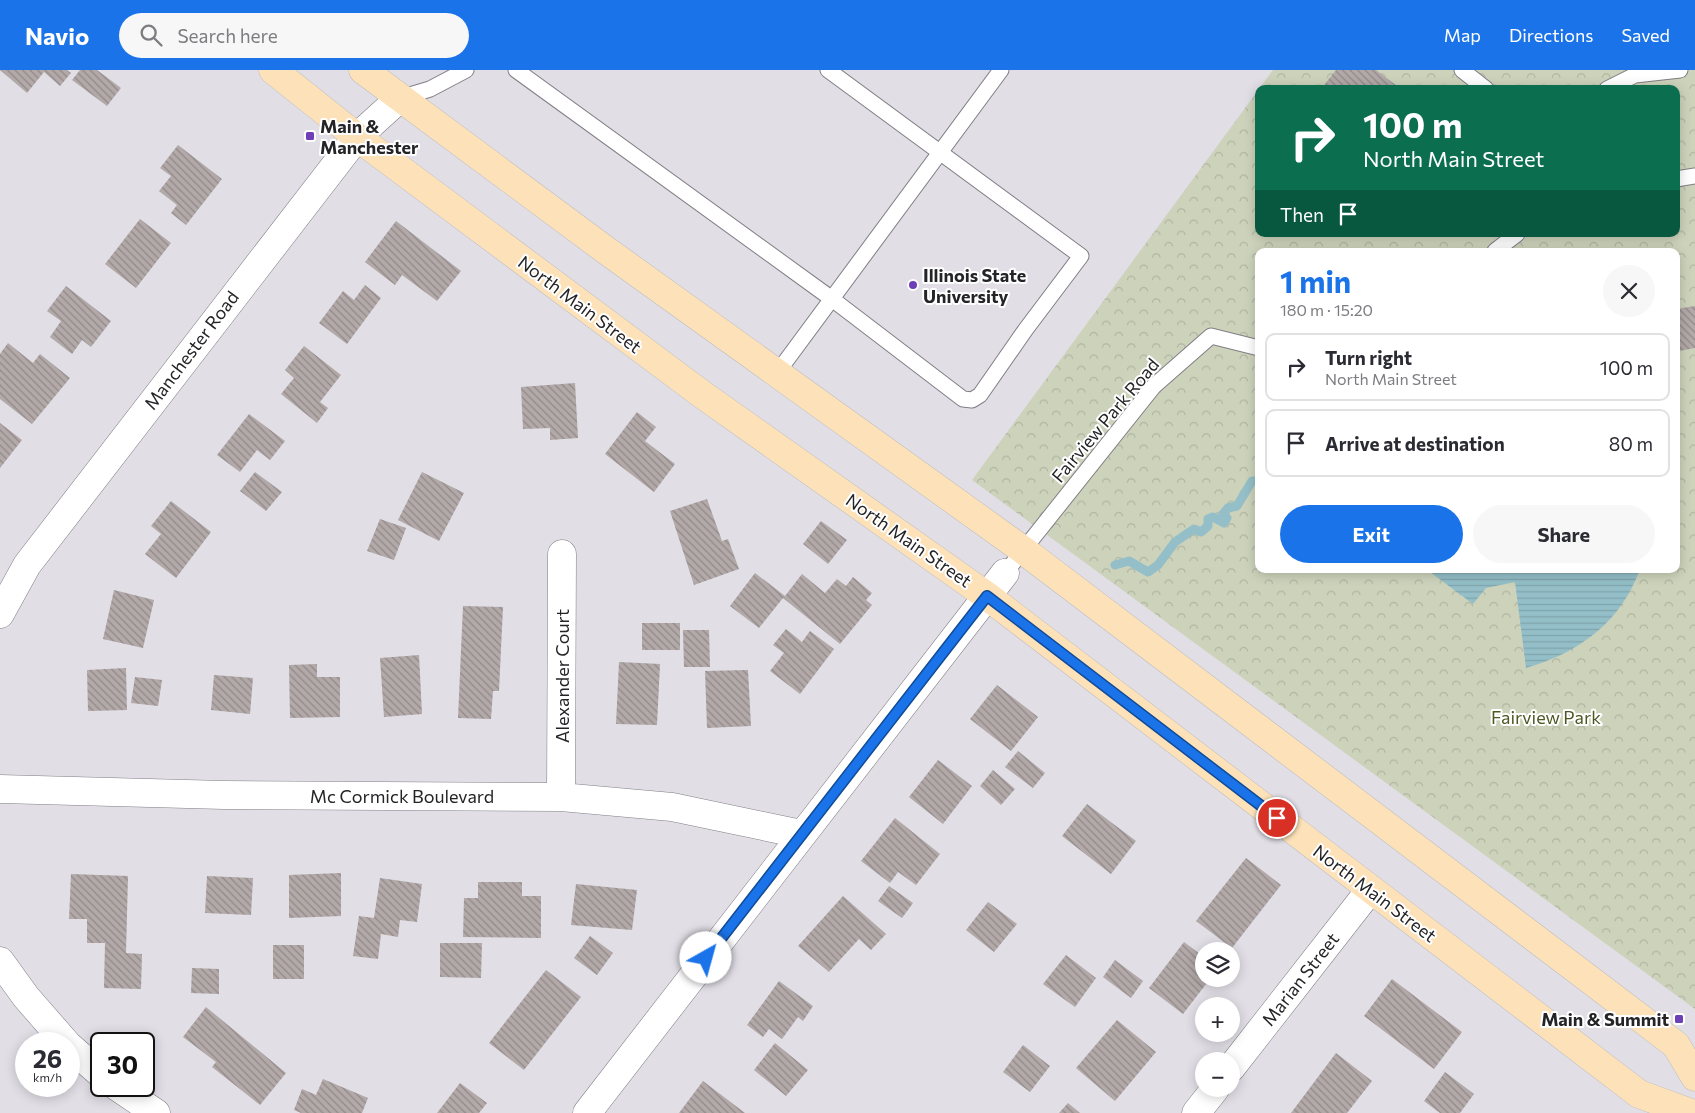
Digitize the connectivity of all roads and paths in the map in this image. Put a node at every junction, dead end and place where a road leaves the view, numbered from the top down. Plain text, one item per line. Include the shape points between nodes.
1 (272, 70) edge
2 (363, 70) edge
3 (466, 70) edge
4 (516, 70) edge
5 (828, 70) edge
6 (1001, 70) edge
7 (1462, 70) edge
8 (1680, 70) edge
9 (1481, 85) edge
10 (1615, 85) edge
11 (400, 98) junction
12 (357, 137) junction
13 (940, 152) junction
14 (1695, 176) edge
15 (1680, 178) edge
16 (1513, 237) edge
17 (1499, 248) edge
18 (832, 299) junction
19 (1255, 347) edge
20 (777, 373) junction
21 (1023, 550) junction
22 (562, 554) dead end
23 (1005, 573) joint
24 (987, 596) junction
25 (0, 614) edge
26 (0, 789) edge
27 (561, 797) junction
28 (801, 834) junction
29 (1370, 890) junction
30 (0, 961) edge
31 (57, 1032) edge
32 (80, 1056) edge
33 (1240, 1056) edge
34 (90, 1064) edge
35 (1695, 1077) edge
36 (132, 1097) edge
37 (1209, 1097) edge
38 (156, 1113) edge
39 (586, 1113) edge
40 (1196, 1113) edge
41 (1690, 1113) edge

1 - 12 main road, North Main Street
2 - 11 main road
3 - 11 lane via 430,89
4 - 18 lane
5 - 13 lane
6 - 13 lane
7 - 9 lane
8 - 10 lane via 1635,75
11 - 12 street, Manchester Road
11 - 20 main road
12 - 24 main road, North Main Street via 703,395
12 - 25 street, Manchester Road via 27,565
13 - 18 lane
13 - 18 lane via 1081,256 980,395 972,400 963,399
14 - 15 lane
16 - 17 lane
18 - 20 lane
19 - 21 lane, Fairview Park Road via 1210,336 1181,360 1154,386
20 - 21 main road
21 - 23 lane, Fairview Park Road
21 - 35 main road via 1676,1045
22 - 27 street, Alexander Court
23 - 24 street
24 - 28 street
24 - 29 main road, North Main Street
26 - 27 street, Mc Cormick Boulevard via 224,795
27 - 28 street, Mc Cormick Boulevard via 672,807
28 - 39 street
29 - 33 street, Marian Street
29 - 41 main road, North Main Street via 1639,1094
30 - 31 street
32 - 34 street
36 - 38 street
37 - 40 street

